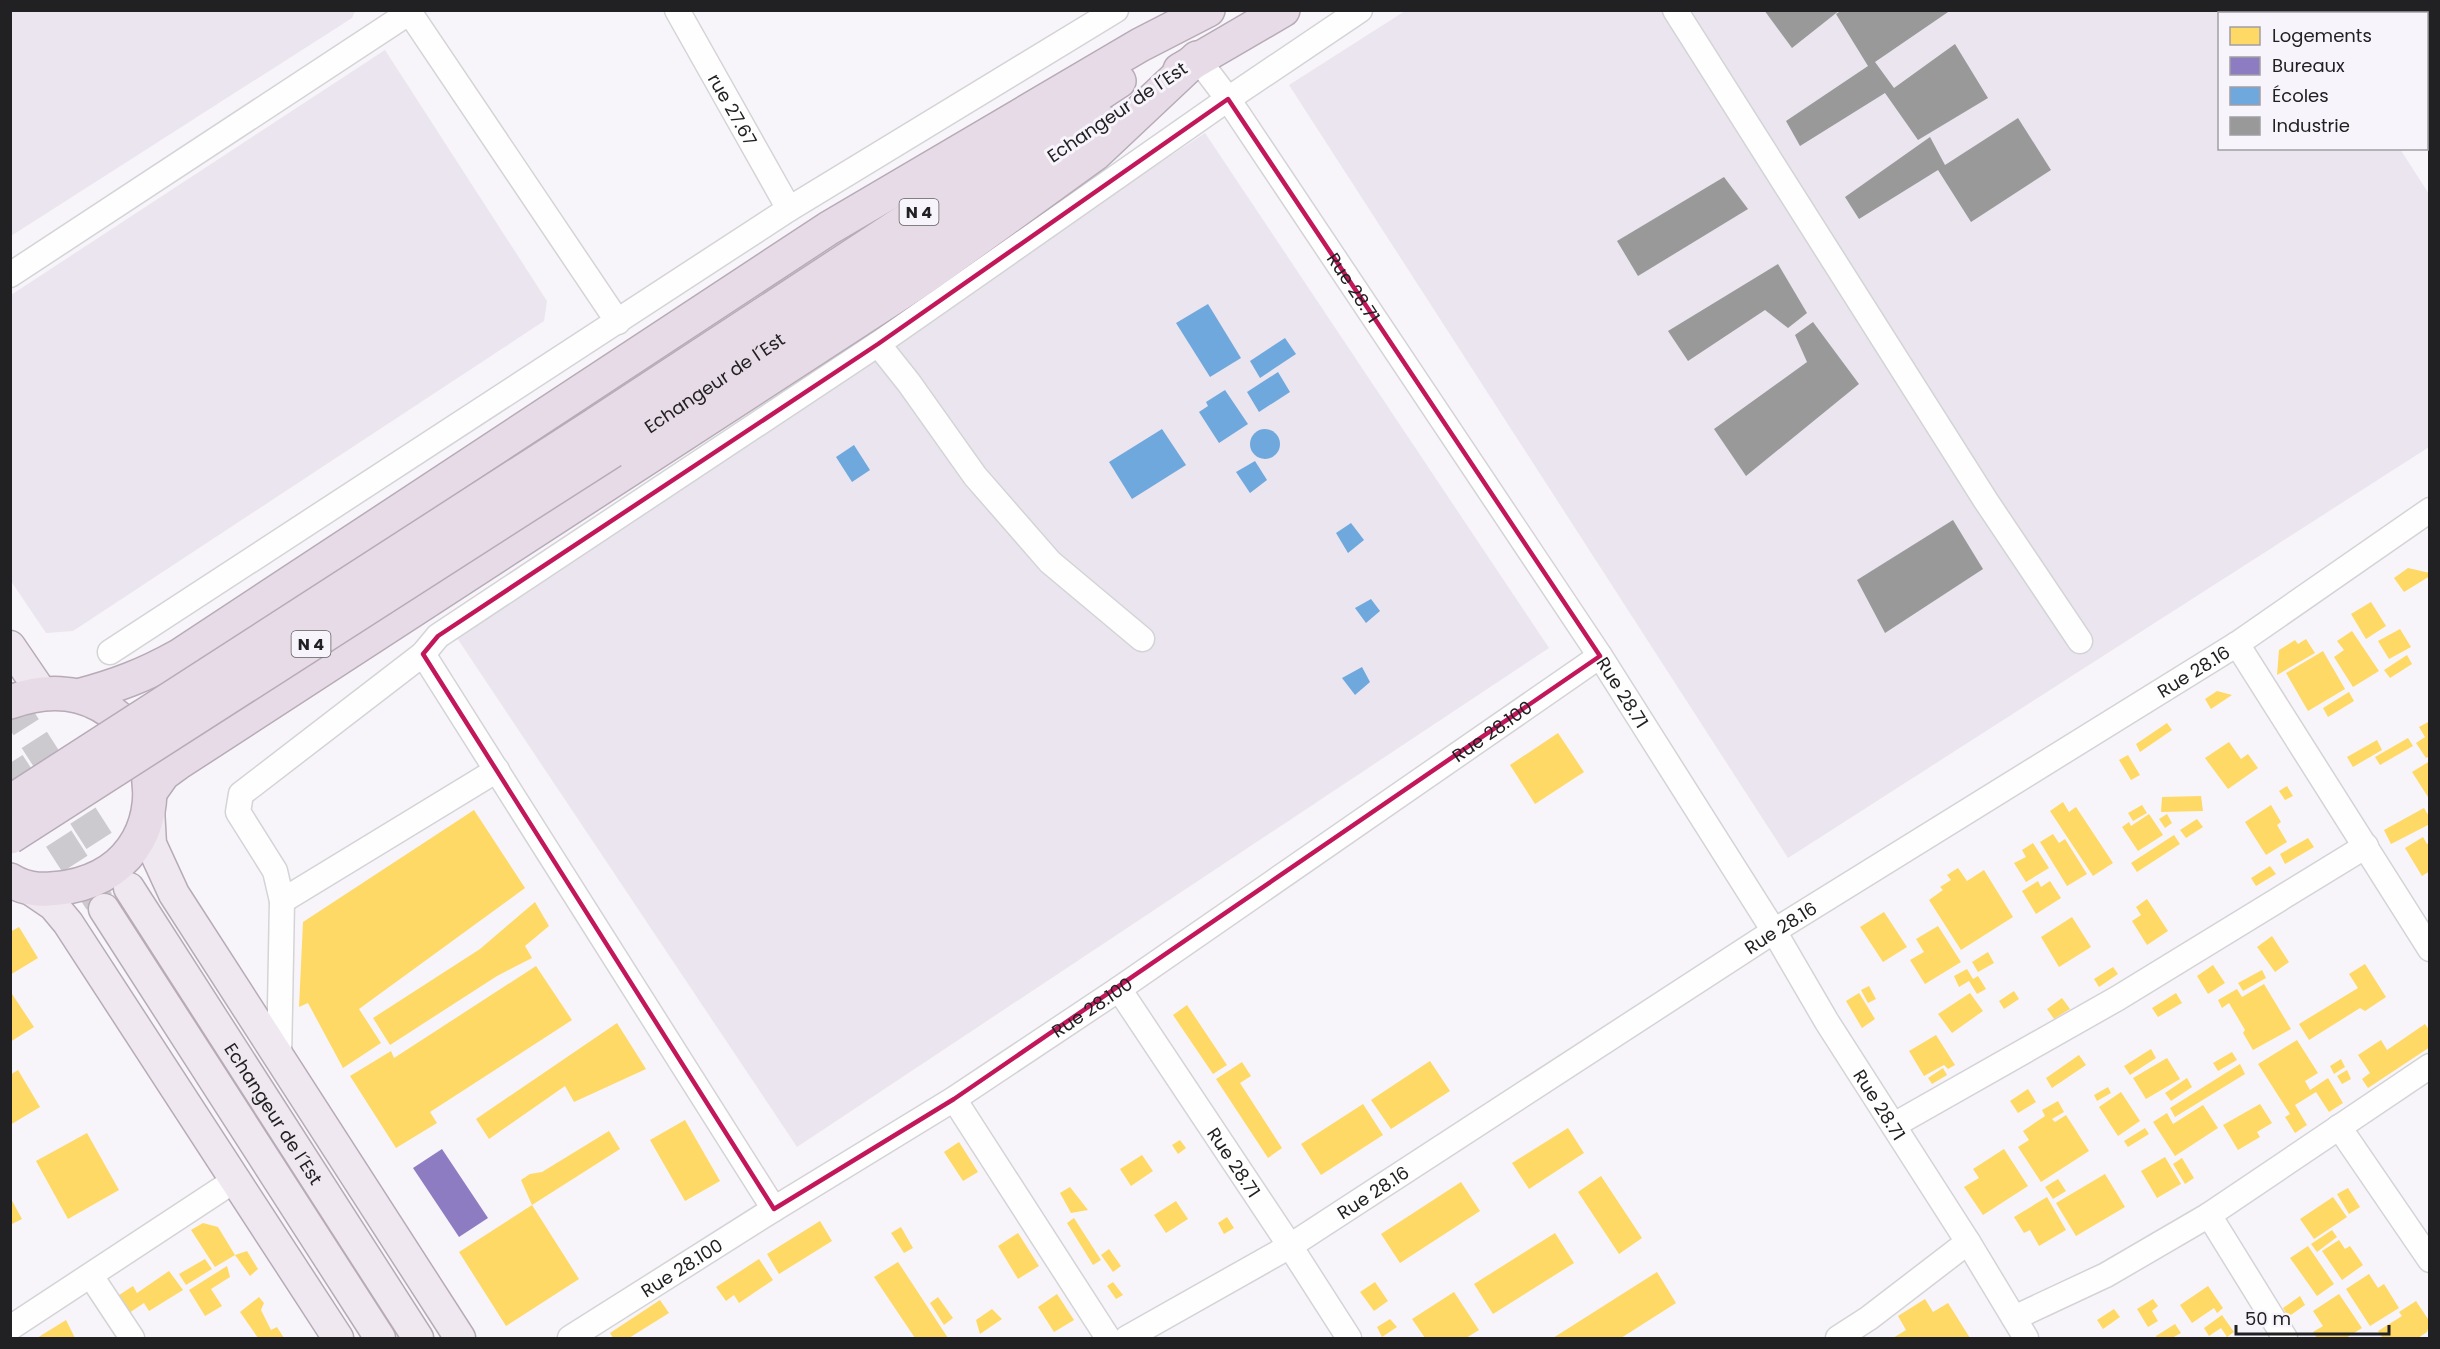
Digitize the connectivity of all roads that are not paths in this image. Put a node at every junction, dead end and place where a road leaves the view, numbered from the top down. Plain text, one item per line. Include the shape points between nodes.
1 (677, 10) edge
2 (1116, 10) edge
3 (1208, 10) edge
4 (1226, 10) edge
5 (1282, 10) edge
6 (1360, 10) edge
7 (1675, 10) edge
8 (409, 11) edge
9 (1197, 58) junction
10 (1228, 99) junction
11 (789, 209) junction
12 (10, 275) edge
13 (618, 322) junction
14 (878, 344) junction
15 (604, 438) junction
16 (2429, 511) edge
17 (1142, 639) dead end
18 (2080, 641) dead end
19 (2236, 644) junction
20 (10, 646) edge
21 (110, 652) dead end
22 (423, 654) junction
23 (1600, 656) junction
24 (42, 693) junction
25 (78, 696) junction
26 (10, 702) edge
27 (497, 770) junction
28 (150, 800) junction
29 (10, 802) edge
30 (10, 837) edge
31 (2366, 846) junction
32 (18, 887) edge
33 (129, 888) tunnel mouth
34 (282, 901) junction
35 (104, 909) tunnel mouth
36 (1774, 932) junction
37 (2430, 949) edge
38 (1119, 989) junction
39 (279, 1060) junction
40 (2430, 1066) edge
41 (954, 1100) junction
42 (1894, 1125) junction
43 (2339, 1127) junction
44 (235, 1180) junction
45 (774, 1209) junction
46 (2209, 1215) junction
47 (1968, 1242) junction
48 (1290, 1246) junction
49 (2430, 1260) edge
50 (91, 1276) junction
51 (2014, 1318) junction
52 (10, 1328) edge
53 (132, 1338) edge
54 (338, 1338) edge
55 (380, 1338) edge
56 (418, 1338) edge
57 (460, 1338) edge
58 (570, 1338) edge
59 (1108, 1338) edge
60 (1127, 1338) edge
61 (1349, 1338) edge
62 (1838, 1338) edge
63 (2026, 1338) edge
64 (2285, 1338) edge

1 - 11 street, rue 27.67
2 - 11 street
3 - 25 highway via 1140,45 829,228 179,656 150,673
4 - 15 highway, Echangeur de l´Est / N 4
5 - 9 highway, Echangeur de l´Est / N 4
6 - 10 street
7 - 18 street via 1986,501
8 - 12 street
8 - 13 street
9 - 10 street, Rue 28.71
9 - 15 highway, Echangeur de l´Est / N 4
9 - 28 highway via 1095,154 926,277 178,763 163,774
10 - 14 street
10 - 23 street, Rue 28.71
11 - 13 street
13 - 21 street
14 - 17 street via 975,476 1050,562
14 - 22 street via 438,636
15 - 29 highway, Echangeur de l´Est / N 4, bridge
15 - 30 highway, Echangeur de l´Est / N 4, bridge
16 - 19 street, Rue 28.16
19 - 31 street
19 - 36 street, Rue 28.16
20 - 24 main road
22 - 27 street
22 - 34 street via 241,794 238,812 275,871
23 - 36 street, Rue 28.71
23 - 38 street, Rue 28.100
24 - 25 highway
24 - 26 highway
25 - 28 highway via 114,714 140,745 147,764
27 - 34 street
27 - 45 street
28 - 32 highway via 136,842 112,868 79,885
28 - 39 main road via 151,844 160,867
31 - 37 street
31 - 42 street via 2118,998
32 - 44 main road via 52,905 68,923
33 - 56 main road, Echangeur de l´Est
34 - 39 street
35 - 55 main road, Echangeur de l´Est
36 - 42 street, Rue 28.71
36 - 48 street, Rue 28.16
38 - 41 street, Rue 28.100
38 - 48 street, Rue 28.71
39 - 57 main road
40 - 43 street
41 - 45 street, Rue 28.100
41 - 59 street
42 - 47 street, Rue 28.71
43 - 46 street
43 - 49 street
44 - 50 street
44 - 54 main road
45 - 58 street, Rue 28.100
46 - 51 street via 2106,1275
46 - 64 street
47 - 51 street, Rue 28.71
47 - 62 street
48 - 60 street, Rue 28.16
48 - 61 street, Rue 28.71
50 - 52 street
50 - 53 street
51 - 63 street, Rue 28.71

